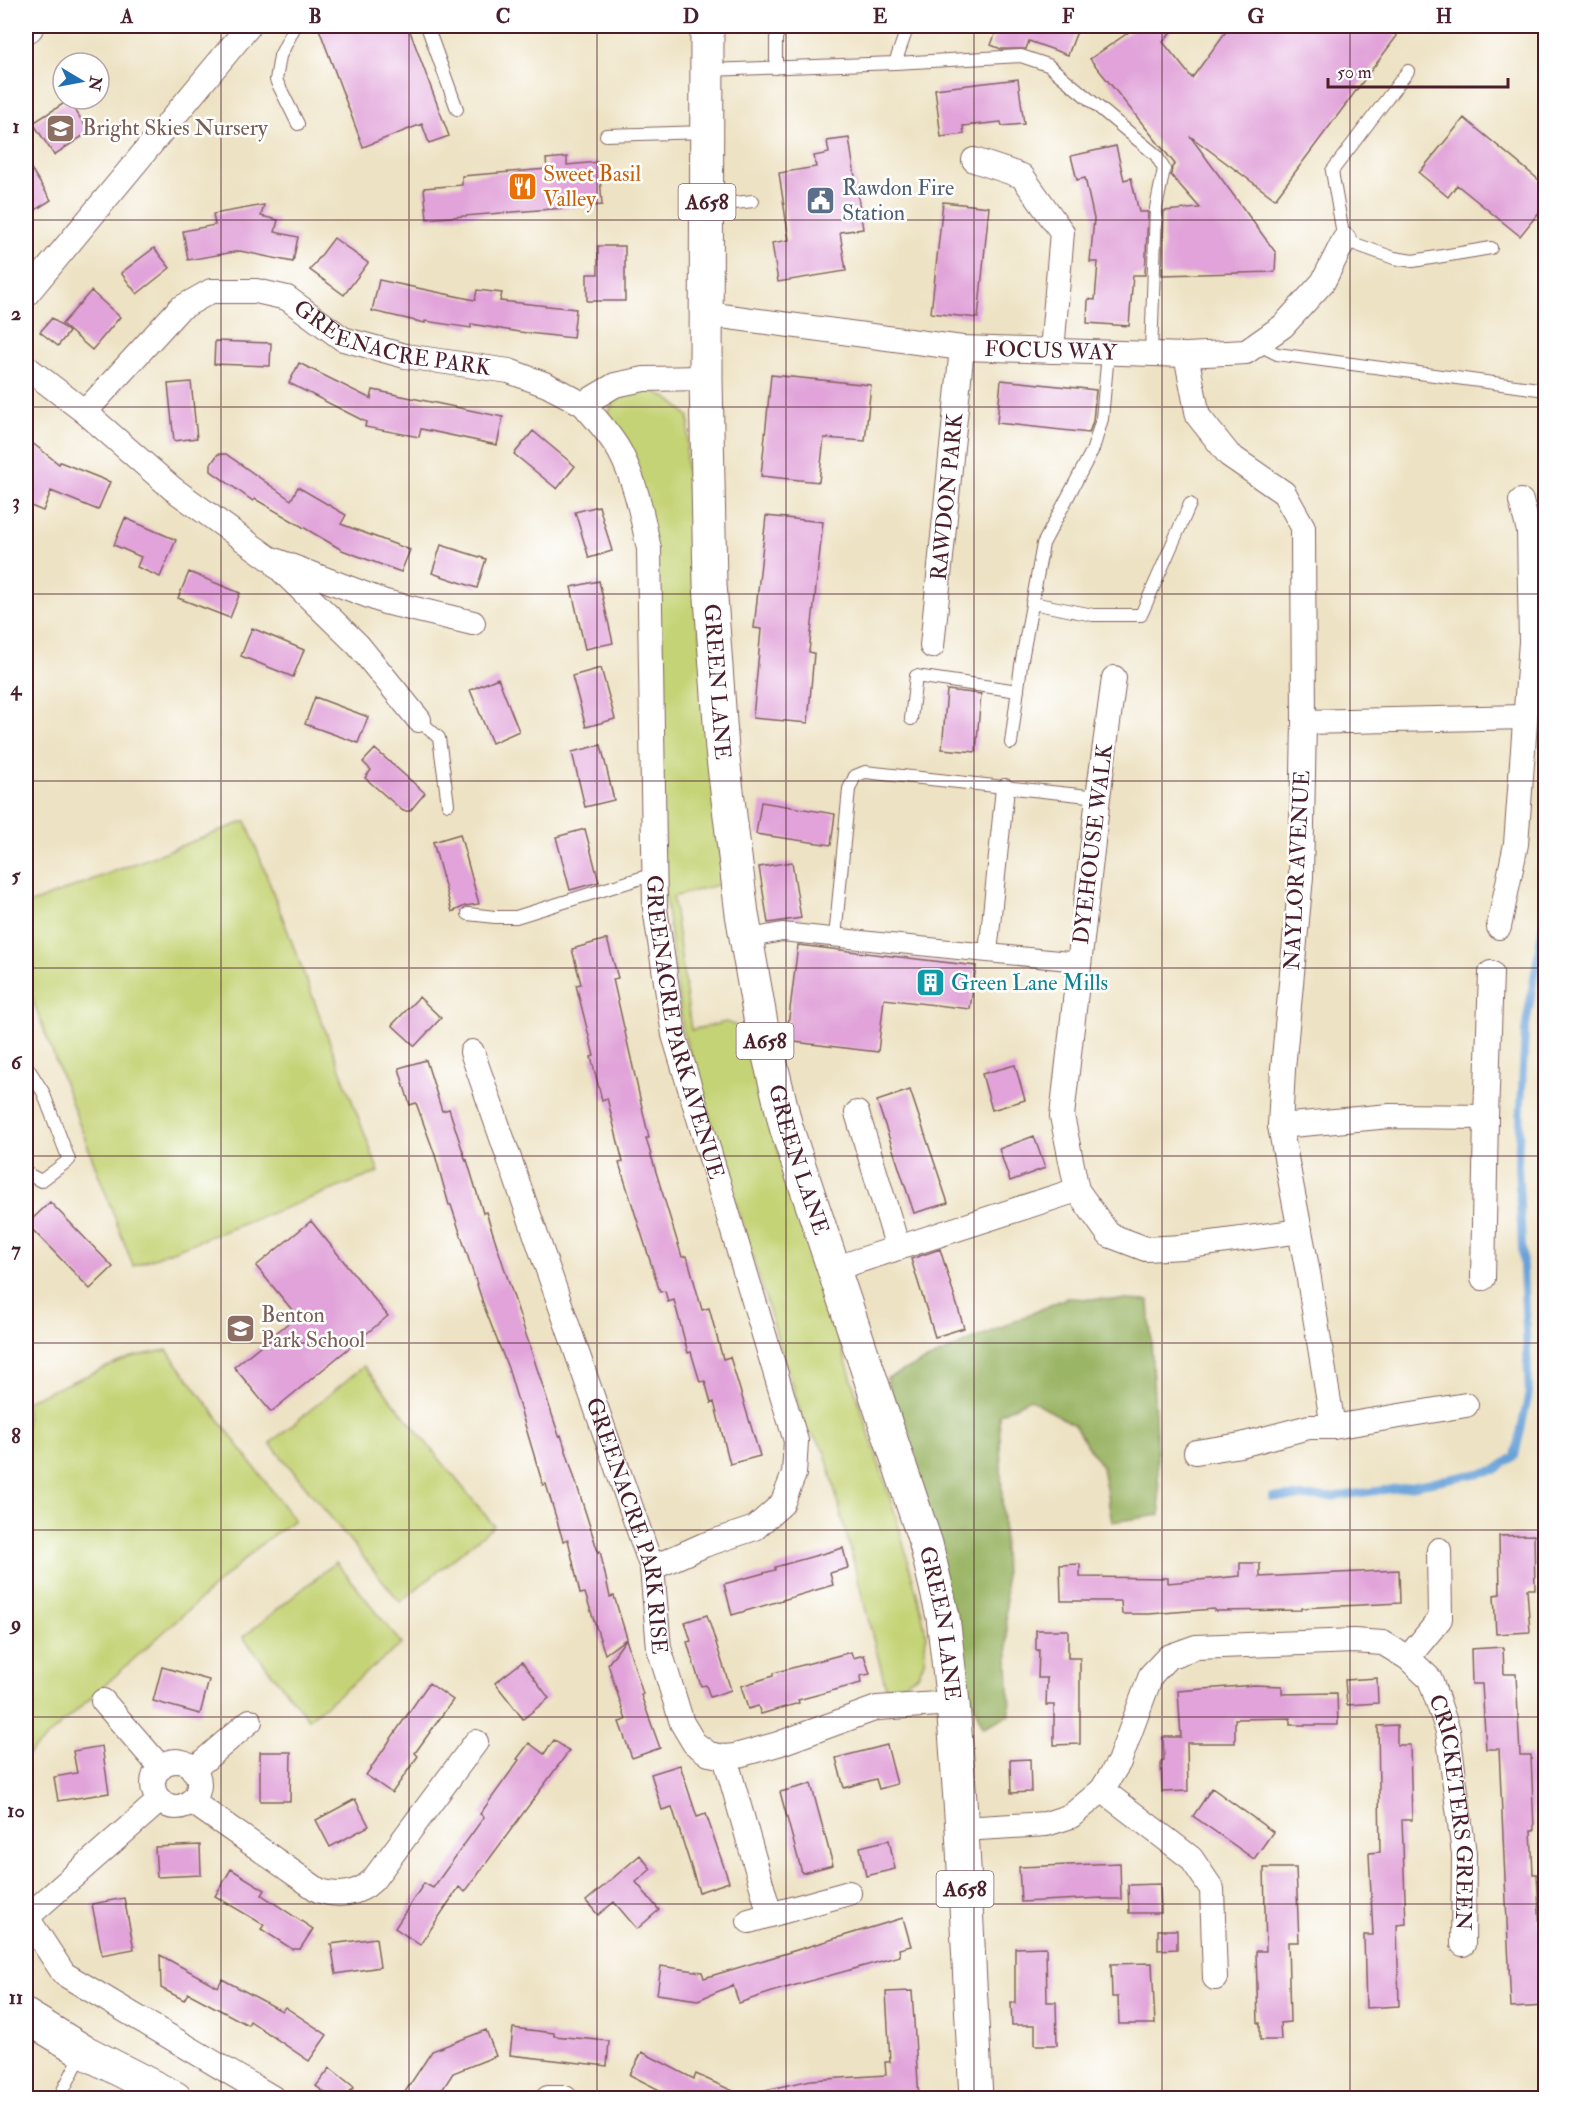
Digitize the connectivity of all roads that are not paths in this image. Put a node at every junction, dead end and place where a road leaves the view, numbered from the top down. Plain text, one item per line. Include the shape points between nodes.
1 (249, 26) edge
2 (295, 26) edge
3 (427, 26) edge
4 (707, 26) edge
5 (780, 26) edge
6 (908, 26) edge
7 (895, 63) junction
8 (776, 68) junction
9 (707, 70) junction
10 (1408, 70) dead end
11 (457, 109) dead end
12 (298, 124) dead end
13 (707, 131) junction
14 (606, 135) dead end
15 (974, 160) dead end
16 (753, 201) dead end
17 (707, 206) junction
18 (1344, 240) junction
19 (1491, 248) dead end
20 (26, 295) edge
21 (707, 314) junction
22 (1257, 344) junction
23 (962, 348) junction
24 (1052, 351) junction
25 (1108, 353) junction
26 (1151, 354) junction
27 (1186, 355) junction
28 (26, 367) edge
29 (706, 378) junction
30 (1545, 390) edge
31 (583, 404) junction
32 (85, 412) junction
33 (1521, 501) dead end
34 (1190, 504) dead end
35 (269, 558) junction
36 (1032, 603) junction
37 (473, 623) dead end
38 (932, 646) dead end
39 (1114, 678) dead end
40 (1018, 691) junction
41 (1525, 717) junction
42 (910, 719) dead end
43 (420, 720) joint
44 (1304, 722) junction
45 (1011, 743) dead end
46 (1005, 788) junction
47 (1098, 797) junction
48 (448, 804) dead end
49 (654, 874) junction
50 (468, 914) dead end
51 (1499, 927) dead end
52 (835, 938) junction
53 (746, 939) junction
54 (988, 953) junction
55 (1079, 962) junction
56 (1491, 973) dead end
57 (472, 1052) dead end
58 (26, 1065) edge
59 (857, 1113) dead end
60 (1486, 1117) junction
61 (1280, 1126) junction
62 (26, 1173) edge
63 (1077, 1190) junction
64 (1300, 1231) junction
65 (898, 1248) junction
66 (834, 1269) junction
67 (1483, 1278) dead end
68 (1466, 1405) dead end
69 (1333, 1427) junction
70 (1197, 1452) dead end
71 (1438, 1550) dead end
72 (652, 1568) junction
73 (1408, 1658) junction
74 (103, 1701) dead end
75 (953, 1703) junction
76 (250, 1721) dead end
77 (476, 1742) dead end
78 (725, 1757) junction
79 (160, 1768) junction
80 (193, 1770) junction
81 (1102, 1790) junction
82 (160, 1800) junction
83 (191, 1801) junction
84 (962, 1829) junction
85 (849, 1893) dead end
86 (26, 1917) edge
87 (1463, 1944) dead end
88 (1215, 1978) dead end
89 (26, 2016) edge
90 (83, 2051) junction
91 (59, 2098) edge
92 (175, 2098) edge
93 (273, 2098) edge
94 (548, 2098) edge
95 (565, 2098) edge
96 (976, 2098) edge

1 - 20 street
2 - 12 lane via 280,56 276,80
3 - 11 lane
4 - 9 main road, GREEN LANE / A658
5 - 8 lane
6 - 7 lane
7 - 8 lane
7 - 26 lane via 1021,56 1048,65 1156,155 1164,169 1156,208
8 - 9 lane
9 - 13 main road, GREEN LANE / A658
10 - 18 lane via 1332,171
13 - 14 lane
13 - 17 main road, GREEN LANE / A658
15 - 24 street via 1022,176 1062,232
16 - 17 lane
17 - 21 main road, GREEN LANE / A658
18 - 19 lane via 1413,261
18 - 22 street, FOCUS WAY via 1323,282 1283,326
21 - 23 street, FOCUS WAY
21 - 29 main road, GREEN LANE / A658
22 - 27 street, FOCUS WAY via 1246,352
22 - 30 lane via 1277,354
23 - 24 street, FOCUS WAY
23 - 38 street, RAWDON PARK
24 - 25 street, FOCUS WAY
25 - 26 street, FOCUS WAY
25 - 36 lane via 1102,419 1093,449 1043,544
26 - 27 street, FOCUS WAY
27 - 44 street, NAYLOR AVENUE via 1198,416 1229,455 1284,493 1303,527
28 - 32 street
29 - 31 street via 644,379 615,385
29 - 53 main road, GREEN LANE / A658 via 710,584 723,762
31 - 32 street, GREENACRE PARK via 509,371 405,356 343,339 287,298 256,291 211,291 179,309
31 - 49 street, GREENACRE PARK AVENUE via 620,451 640,503 649,549
32 - 35 street via 173,489
33 - 41 street via 1529,531 1531,642
34 - 36 lane via 1141,615 1093,615
35 - 37 street via 385,602
35 - 43 street via 358,645
36 - 40 lane
39 - 47 street, DYEHOUSE WALK
40 - 42 lane via 916,676
40 - 45 lane
41 - 44 street
41 - 51 street via 1516,844
43 - 48 lane via 439,738
44 - 61 street, NAYLOR AVENUE via 1300,878
46 - 47 lane
46 - 52 lane via 865,772 855,776 849,789
46 - 54 street
47 - 55 street, DYEHOUSE WALK
49 - 50 lane via 516,917
49 - 72 street, GREENACRE PARK AVENUE via 655,908 674,1035 796,1441 794,1474 782,1504 755,1528
52 - 53 street via 782,932
52 - 54 street
53 - 66 main road, GREEN LANE / A658 via 786,1127
54 - 55 street
55 - 63 street, DYEHOUSE WALK via 1062,1116
56 - 60 street
57 - 72 street, GREENACRE PARK RISE
58 - 62 lane via 43,1092 69,1160 41,1181
59 - 65 street
60 - 61 street via 1390,1116
60 - 67 street
61 - 64 street, NAYLOR AVENUE
63 - 64 street, DYEHOUSE WALK via 1109,1235 1146,1249
63 - 65 street
64 - 69 street, NAYLOR AVENUE
65 - 66 street
66 - 75 main road, GREEN LANE / A658 via 926,1544 943,1617
68 - 69 street
69 - 70 street via 1309,1426 1241,1445
71 - 73 street via 1440,1619
72 - 78 street, GREENACRE PARK RISE via 659,1648 682,1723 694,1743 709,1754
73 - 81 street, CRICKETERS GREEN via 1383,1643 1354,1641 1196,1647 1168,1657 1152,1675 1119,1762
73 - 87 street, CRICKETERS GREEN via 1430,1679 1448,1731 1464,1854
74 - 79 street
75 - 78 street via 877,1708 778,1744
75 - 84 main road, GREEN LANE / A658
76 - 80 street
77 - 83 street via 374,1880 348,1894 318,1890
78 - 85 street via 760,1918
79 - 80 street via 178,1761
79 - 82 street via 153,1782
80 - 83 street via 198,1788
81 - 84 street, CRICKETERS GREEN via 1071,1816 1046,1824
81 - 88 street via 1191,1858 1212,1888
82 - 83 street via 177,1807
82 - 86 street
84 - 96 main road, GREEN LANE / A658
86 - 93 street via 64,1974
89 - 90 main road
90 - 91 lane
90 - 92 main road
94 - 95 street

